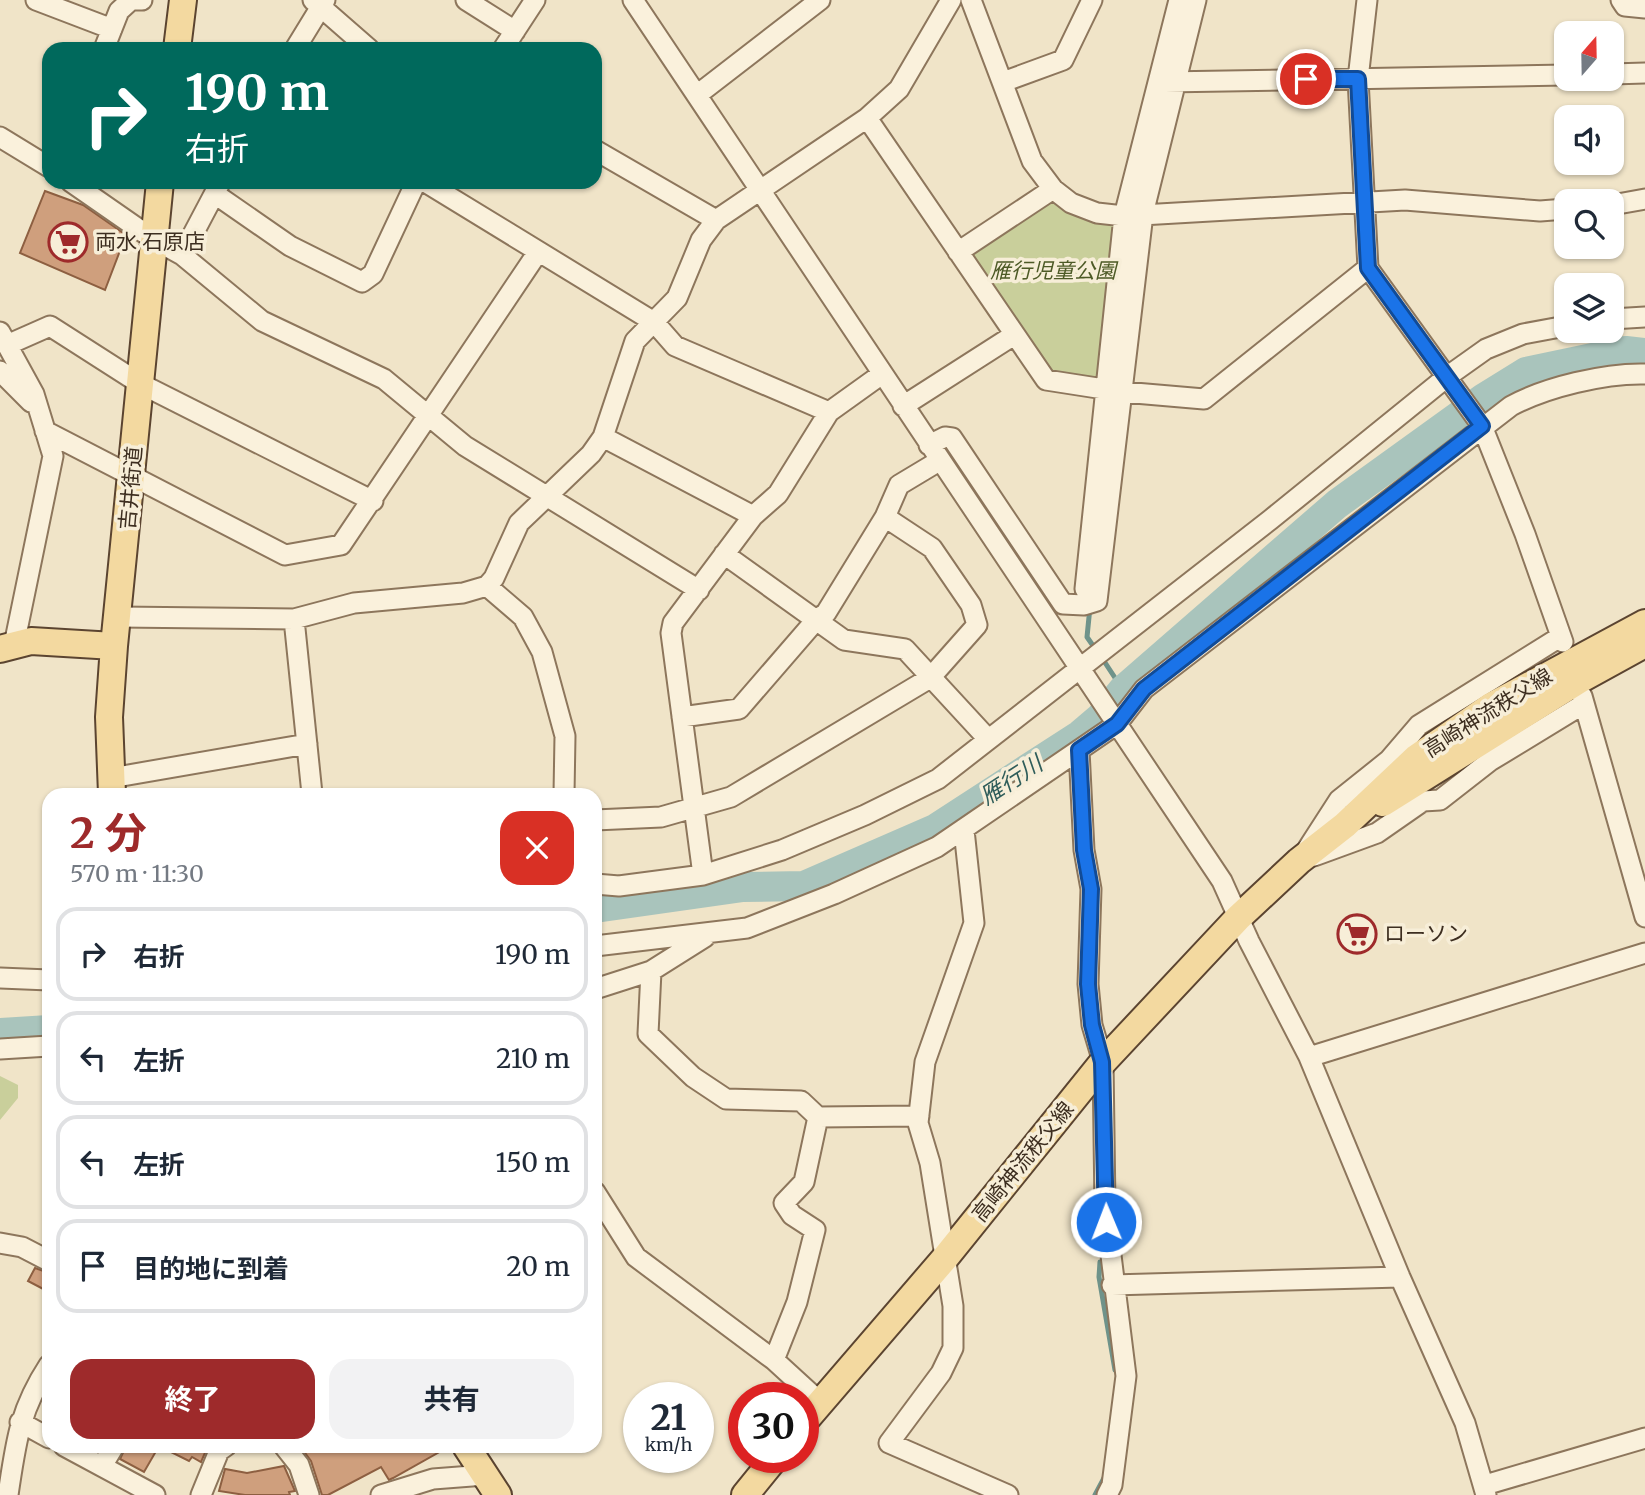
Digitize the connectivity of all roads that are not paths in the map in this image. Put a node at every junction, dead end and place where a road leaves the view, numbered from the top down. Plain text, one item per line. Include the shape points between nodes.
1 (36, 0) edge
2 (142, 0) edge
3 (183, 0) edge
4 (466, 0) edge
5 (535, 0) edge
6 (633, 0) edge
7 (950, 0) edge
8 (971, 0) edge
9 (1093, 0) edge
10 (1367, 0) edge
11 (1622, 0) edge
12 (320, 2) edge
13 (813, 3) edge
14 (1182, 3) edge
15 (1645, 8) edge
16 (111, 29) junction
17 (515, 31) junction
18 (106, 42) edge
19 (178, 42) edge
20 (299, 42) edge
21 (362, 42) edge
22 (508, 42) edge
23 (1645, 73) edge
24 (1624, 74) edge
25 (1554, 75) edge
26 (1358, 79) junction
27 (1003, 82) junction
28 (1167, 82) junction
29 (697, 95) junction
30 (867, 118) junction
31 (0, 137) edge
32 (602, 153) edge
33 (42, 157) edge
34 (81, 189) edge
35 (159, 189) edge
36 (217, 189) edge
37 (219, 189) edge
38 (413, 189) edge
39 (436, 189) edge
40 (1053, 189) junction
41 (761, 190) junction
42 (1645, 199) edge
43 (1366, 201) junction
44 (1624, 203) edge
45 (1554, 210) edge
46 (1133, 215) junction
47 (716, 220) junction
48 (153, 239) junction
49 (538, 251) junction
50 (958, 252) junction
51 (182, 255) junction
52 (1368, 268) junction
53 (1645, 317) edge
54 (1624, 318) edge
55 (654, 322) junction
56 (1554, 328) edge
57 (1014, 335) junction
58 (4, 338) edge
59 (0, 371) edge
60 (881, 374) junction
61 (1645, 374) edge
62 (1448, 376) junction
63 (139, 383) junction
64 (1114, 391) junction
65 (903, 406) junction
66 (39, 410) junction
67 (829, 412) junction
68 (429, 417) junction
69 (1482, 426) junction
70 (45, 431) junction
71 (603, 437) junction
72 (934, 453) junction
73 (132, 476) junction
74 (548, 495) junction
75 (373, 501) junction
76 (753, 516) junction
77 (885, 517) junction
78 (724, 554) junction
79 (487, 586) junction
80 (699, 590) junction
81 (119, 617) junction
82 (294, 619) junction
83 (816, 620) junction
84 (1645, 623) edge
85 (1645, 644) edge
86 (114, 646) junction
87 (7, 647) edge
88 (1078, 667) junction
89 (930, 678) junction
90 (682, 717) junction
91 (1117, 724) junction
92 (988, 739) junction
93 (307, 744) junction
94 (1079, 750) junction
95 (111, 786) edge
96 (311, 788) edge
97 (564, 788) edge
98 (694, 809) junction
99 (602, 820) edge
100 (1345, 825) junction
101 (964, 830) junction
102 (1300, 860) junction
103 (703, 875) junction
104 (602, 885) edge
105 (1645, 917) edge
106 (1238, 918) junction
107 (712, 933) junction
108 (602, 945) edge
109 (1645, 953) edge
110 (651, 971) junction
111 (0, 978) edge
112 (42, 980) edge
113 (602, 987) edge
114 (42, 1046) edge
115 (0, 1049) edge
116 (1309, 1057) junction
117 (1102, 1062) junction
118 (919, 1116) junction
119 (818, 1117) junction
120 (602, 1203) edge
121 (0, 1243) edge
122 (42, 1257) edge
123 (946, 1258) junction
124 (1400, 1277) junction
125 (1112, 1285) junction
126 (774, 1360) junction
127 (42, 1376) edge
128 (821, 1403) joint
129 (20, 1422) junction
130 (42, 1433) edge
131 (1645, 1438) edge
132 (77, 1453) edge
133 (110, 1453) edge
134 (218, 1453) edge
135 (290, 1453) edge
136 (471, 1453) edge
137 (102, 1466) junction
138 (763, 1473) edge
139 (491, 1485) edge
140 (1485, 1490) edge
141 (8, 1495) edge
142 (155, 1495) edge
143 (201, 1495) edge
144 (309, 1495) edge
145 (381, 1495) edge
146 (745, 1495) edge
147 (1008, 1495) edge
148 (1107, 1495) edge

1 - 16 street
2 - 16 street via 131,0 119,11
3 - 19 main road
4 - 17 street
5 - 17 street
6 - 29 street
7 - 30 street via 899,89
8 - 27 street
9 - 27 street via 1063,60
10 - 26 street
11 - 15 street via 1626,6
12 - 20 street
12 - 21 street
13 - 29 street
14 - 28 street
16 - 18 street
17 - 22 street
23 - 24 street
25 - 26 street
26 - 28 street
26 - 43 street
27 - 40 street via 1032,161
28 - 46 street
29 - 41 street
30 - 41 street
30 - 50 street
31 - 33 street
32 - 47 street
34 - 48 street
35 - 48 main road, 吉井街道
36 - 51 street
37 - 38 street via 290,246 362,282 373,274
39 - 49 street
40 - 46 street via 1097,213
40 - 50 street
41 - 47 street
41 - 60 street
42 - 44 street
43 - 45 street
43 - 46 street
43 - 52 street
46 - 64 street
47 - 55 street via 701,240 677,298
48 - 51 street
48 - 63 main road, 吉井街道
49 - 55 street
49 - 68 street
50 - 57 street
51 - 68 street via 262,321 384,379
52 - 62 street
52 - 64 street via 1204,399
53 - 54 street
55 - 67 street via 675,346
55 - 71 street via 635,341
56 - 62 street via 1522,334 1486,349
57 - 64 street via 1046,380
57 - 65 street
58 - 63 street via 50,327
58 - 66 street
59 - 66 street
60 - 65 street
60 - 67 street
61 - 69 street via 1532,395
62 - 69 street
62 - 88 street
63 - 73 main road, 吉井街道
63 - 75 street
64 - 72 street via 1084,605 1063,604 952,438 945,437
65 - 72 street
66 - 70 street
67 - 76 street via 778,494
68 - 74 street via 465,446
68 - 75 street
69 - 91 street via 1144,689
69 - 102 street via 1562,640 1419,724 1389,760 1339,800
70 - 73 street
70 - 87 street via 53,456
71 - 74 street
71 - 76 street
72 - 77 street via 899,485
72 - 88 street
73 - 75 street via 285,555 341,544
73 - 81 main road, 吉井街道
74 - 79 street via 519,523
74 - 80 street
76 - 78 street
77 - 83 street via 826,613
77 - 89 street via 932,548 971,605 976,625
78 - 80 street
78 - 83 street
79 - 82 street via 463,593 354,603
79 - 97 street via 523,617 542,652 565,736
80 - 90 street via 673,623 671,633
81 - 82 street
81 - 86 main road, 吉井街道
82 - 93 street
83 - 89 street via 844,640 905,649
83 - 90 street via 739,709
84 - 100 main road, 高崎神流秩父線 via 1491,706 1416,758
85 - 100 main road, 高崎神流秩父線
86 - 87 main road via 54,642
86 - 95 main road, 吉井街道
88 - 91 street
88 - 92 street
89 - 92 street
89 - 98 street via 731,797
90 - 98 street
91 - 94 street
91 - 106 street via 1222,881
92 - 103 street via 938,779 865,815 782,850
93 - 95 street
93 - 96 street
94 - 101 street
94 - 117 street via 1084,850 1091,889 1088,984
98 - 99 street via 661,817
98 - 103 street
100 - 102 main road, 高崎神流秩父線
101 - 107 street via 834,894 747,928
101 - 118 street via 974,923 925,1062
102 - 105 street via 1377,833 1423,801 1440,800 1582,700
102 - 106 main road, 高崎神流秩父線
103 - 104 street
106 - 116 street
106 - 117 main road, 高崎神流秩父線
107 - 108 street
107 - 110 street
109 - 116 street
110 - 113 street
110 - 119 street via 648,1034 693,1077 726,1099 801,1101
111 - 112 street
114 - 115 street
116 - 124 street
117 - 123 main road, 高崎神流秩父線
117 - 125 street
118 - 119 street
118 - 123 street
119 - 126 street via 804,1181 784,1203 815,1230 797,1302
120 - 126 street via 636,1257
121 - 122 street
123 - 128 main road, 高崎神流秩父線
123 - 147 street via 953,1348 941,1373 889,1443
124 - 125 street
124 - 140 street via 1465,1423
125 - 148 street via 1126,1376
126 - 128 street
127 - 129 street
129 - 130 street
129 - 141 street
131 - 140 street
132 - 137 street
133 - 137 street
134 - 143 street
135 - 144 street via 299,1465
136 - 139 main road
137 - 142 street
138 - 146 main road
139 - 145 street via 433,1479

